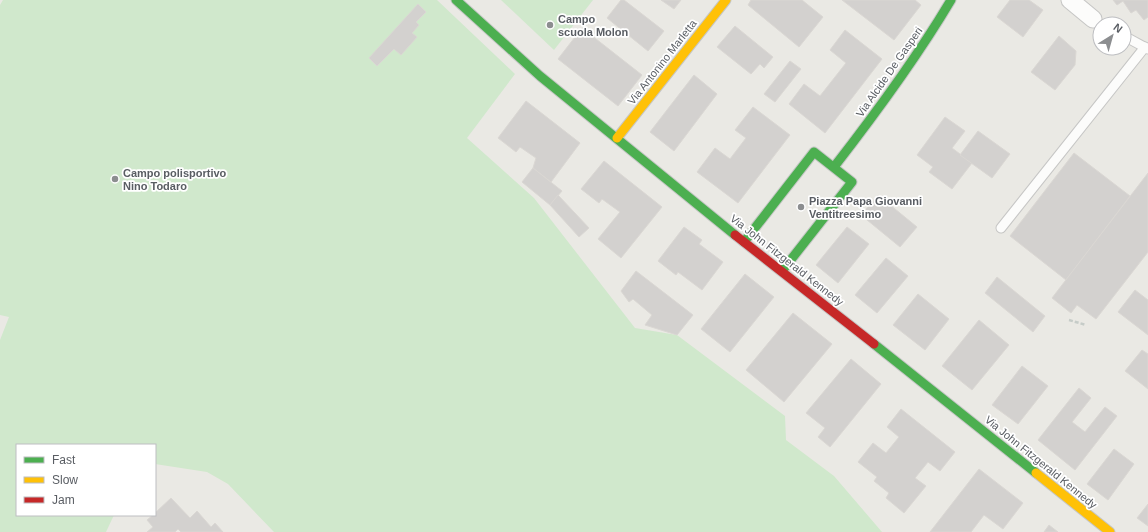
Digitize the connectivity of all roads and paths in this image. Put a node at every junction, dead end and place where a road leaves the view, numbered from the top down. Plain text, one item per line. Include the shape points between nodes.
1 (456, 0) edge
2 (726, 0) edge
3 (951, 0) edge
4 (1070, 0) edge
5 (1092, 18) edge
6 (1132, 40) edge
7 (1146, 48) edge
8 (617, 138) junction
9 (834, 167) junction
10 (1001, 228) dead end
11 (744, 242) junction
12 (782, 271) junction
13 (1069, 320) dead end
14 (1086, 325) dead end
15 (1110, 532) edge

1 - 8 street, Via John Fitzgerald Kennedy via 536,73
2 - 8 street, Via Antonino Marletta
3 - 9 street, Via Alcide De Gasperi via 938,24 898,82
4 - 5 street
6 - 7 lane
7 - 10 lane
8 - 11 street, Via John Fitzgerald Kennedy
9 - 11 street via 814,152
9 - 12 street via 852,182
11 - 12 street, Via John Fitzgerald Kennedy
12 - 15 street, Via John Fitzgerald Kennedy
13 - 14 path

